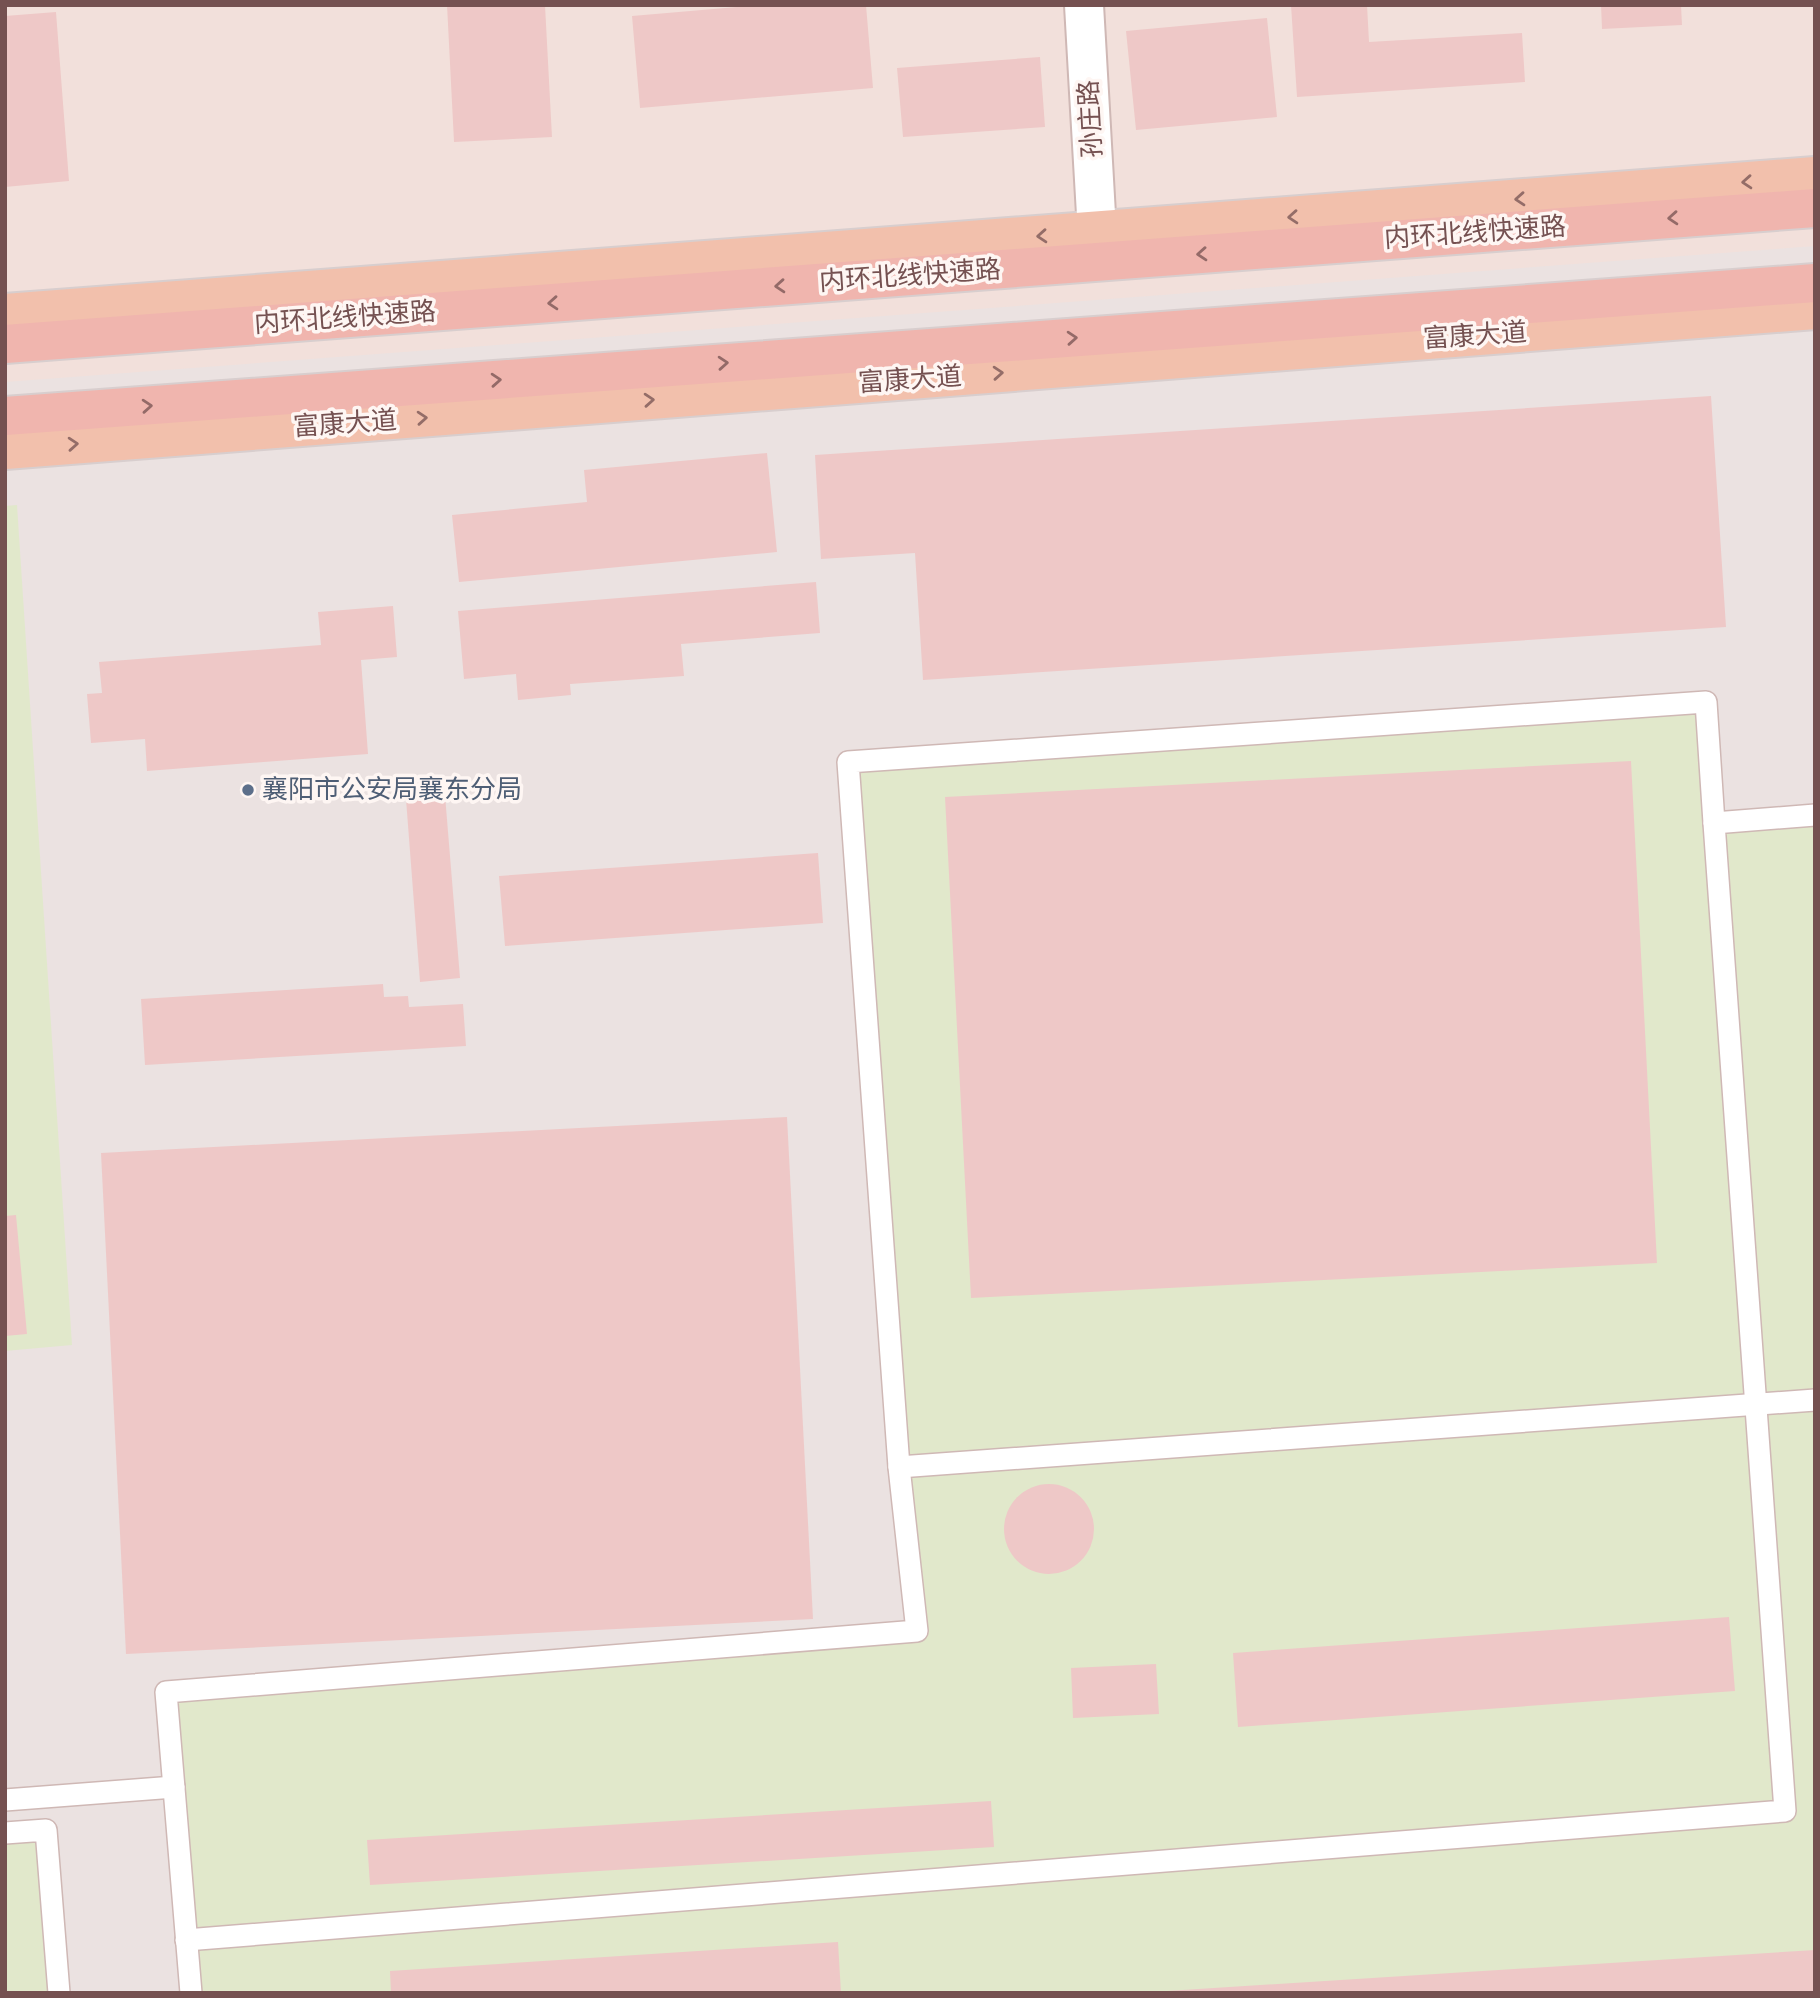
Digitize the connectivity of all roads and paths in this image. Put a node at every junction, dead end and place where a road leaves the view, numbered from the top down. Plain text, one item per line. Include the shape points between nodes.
1 (1084, 5) edge
2 (1815, 176) edge
3 (1815, 208) edge
4 (1097, 232) junction
5 (1815, 283) edge
6 (1815, 310) edge
7 (5, 313) edge
8 (5, 344) edge
9 (5, 416) edge
10 (5, 450) edge
11 (1815, 815) edge
12 (1714, 823) junction
13 (1815, 1400) edge
14 (1754, 1404) junction
15 (899, 1467) junction
16 (174, 1787) junction
17 (5, 1800) edge
18 (5, 1833) edge
19 (186, 1940) junction
20 (58, 1993) edge
21 (191, 1993) edge

1 - 4 street, 孙庄路
2 -> 4 main road
3 -> 8 highway, 内环北线快速路
4 -> 7 main road
9 -> 5 highway
10 -> 6 main road, 富康大道
11 - 12 lane
12 - 14 lane
12 - 15 lane via 1706,702 848,762
13 - 14 lane
14 - 15 lane
14 - 19 lane via 1785,1811
15 - 16 lane via 917,1631 166,1692
16 - 17 lane
16 - 19 lane
18 - 20 lane via 46,1830
19 - 21 lane

